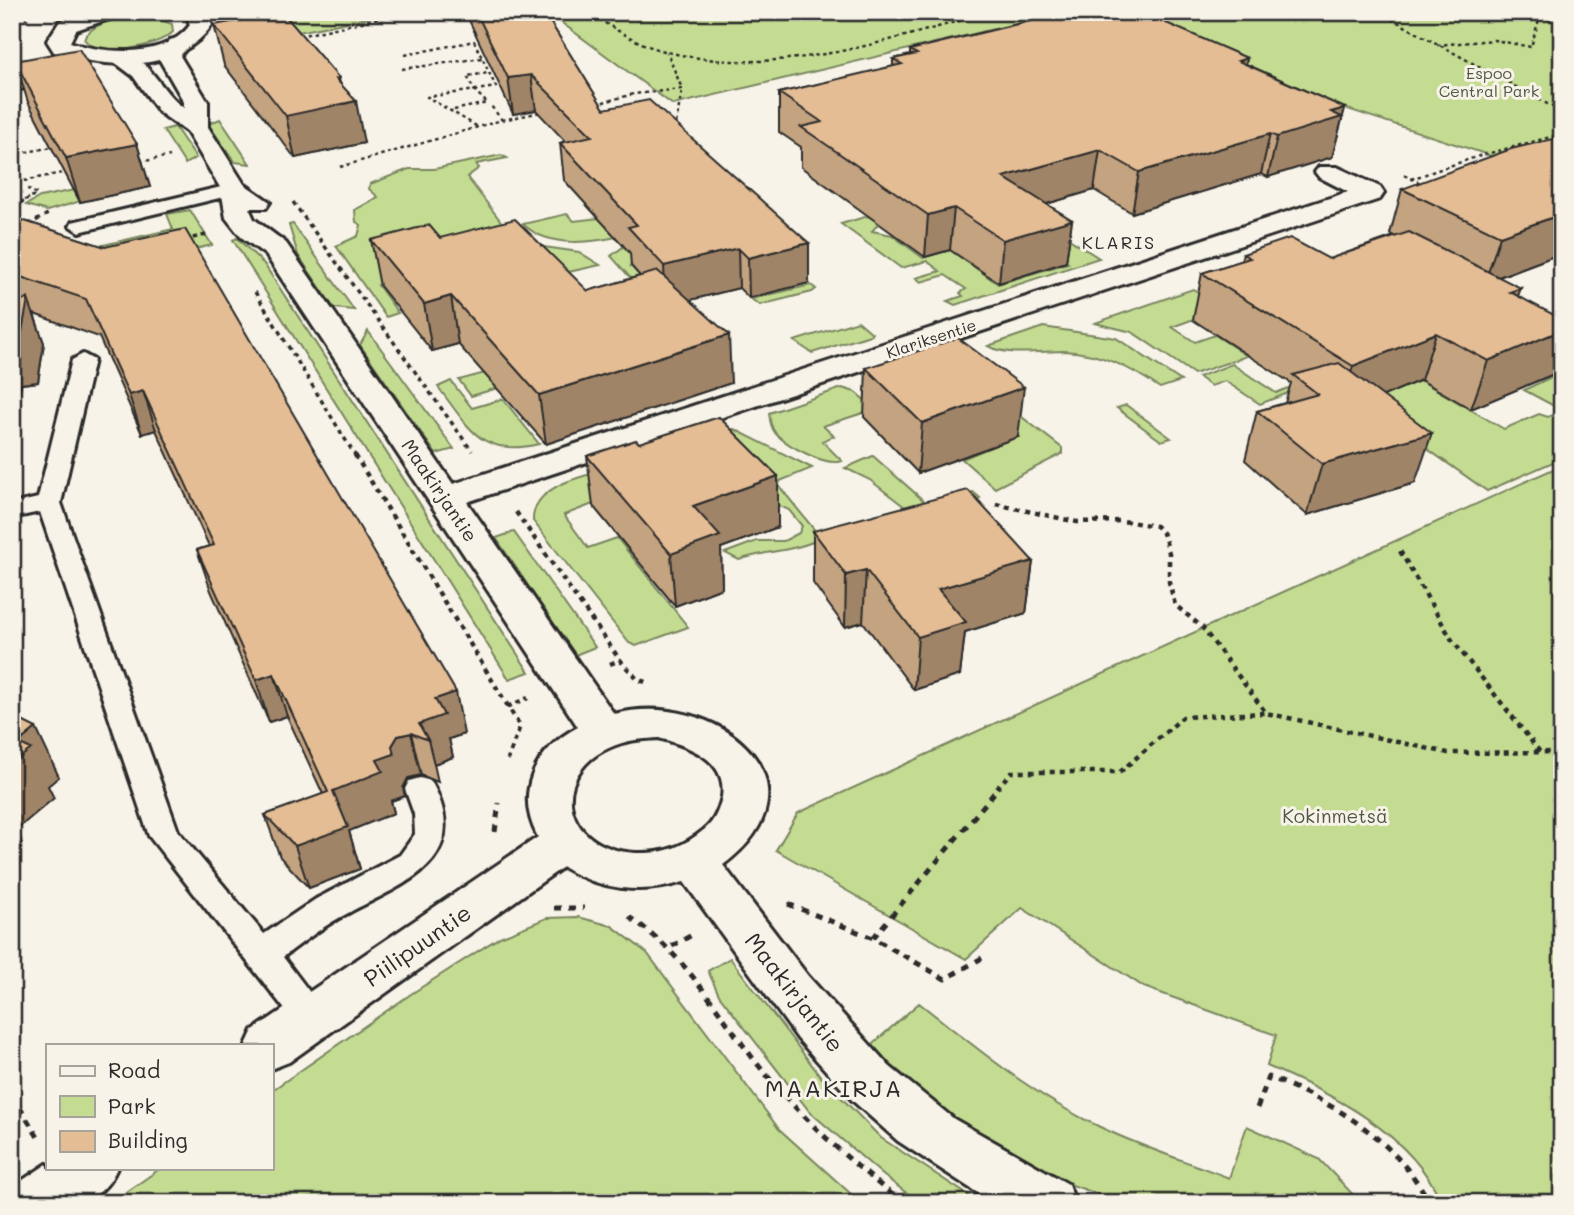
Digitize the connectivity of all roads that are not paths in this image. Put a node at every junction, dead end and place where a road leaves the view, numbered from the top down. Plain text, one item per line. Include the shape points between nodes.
1 (111, 12) edge
2 (196, 14) edge
3 (62, 29) edge
4 (178, 45) junction
5 (108, 58) junction
6 (12, 74) edge
7 (12, 85) edge
8 (196, 127) junction
9 (1328, 172) dead end
10 (234, 190) junction
11 (79, 226) dead end
12 (83, 359) dead end
13 (445, 498) junction
14 (49, 503) junction
15 (12, 511) edge
16 (604, 732) junction
17 (420, 789) dead end
18 (564, 843) junction
19 (694, 861) junction
20 (261, 955) junction
21 (313, 1019) junction
22 (273, 1045) edge
23 (86, 1170) edge
24 (37, 1203) edge
25 (1048, 1203) edge

1 - 3 street
2 - 4 street via 199,32
3 - 5 street
3 - 6 street via 36,64
4 - 5 street
4 - 8 street, Maakirjantie via 168,55 196,102
5 - 7 street
5 - 8 street, Maakirjantie via 141,71 167,107
8 - 10 street, Maakirjantie
9 - 13 street, Klariksentie via 1371,193
10 - 11 lane
10 - 13 street, Maakirjantie via 233,209 245,227 276,249
12 - 14 lane
13 - 16 street, Maakirjantie
14 - 15 lane
14 - 20 lane via 164,836
16 - 18 street via 564,760 549,788 551,825
16 - 19 street via 635,724 681,726 705,734 736,760 747,793 743,813 725,840
17 - 20 lane via 430,809 432,827 429,842 417,859 397,875 336,904
18 - 19 street via 586,860 619,871 671,869
18 - 21 street, Piilipuuntie
19 - 25 street, Maakirjantie via 836,1049 900,1111 973,1161
20 - 21 lane
21 - 22 street, Piilipuuntie
23 - 24 street

